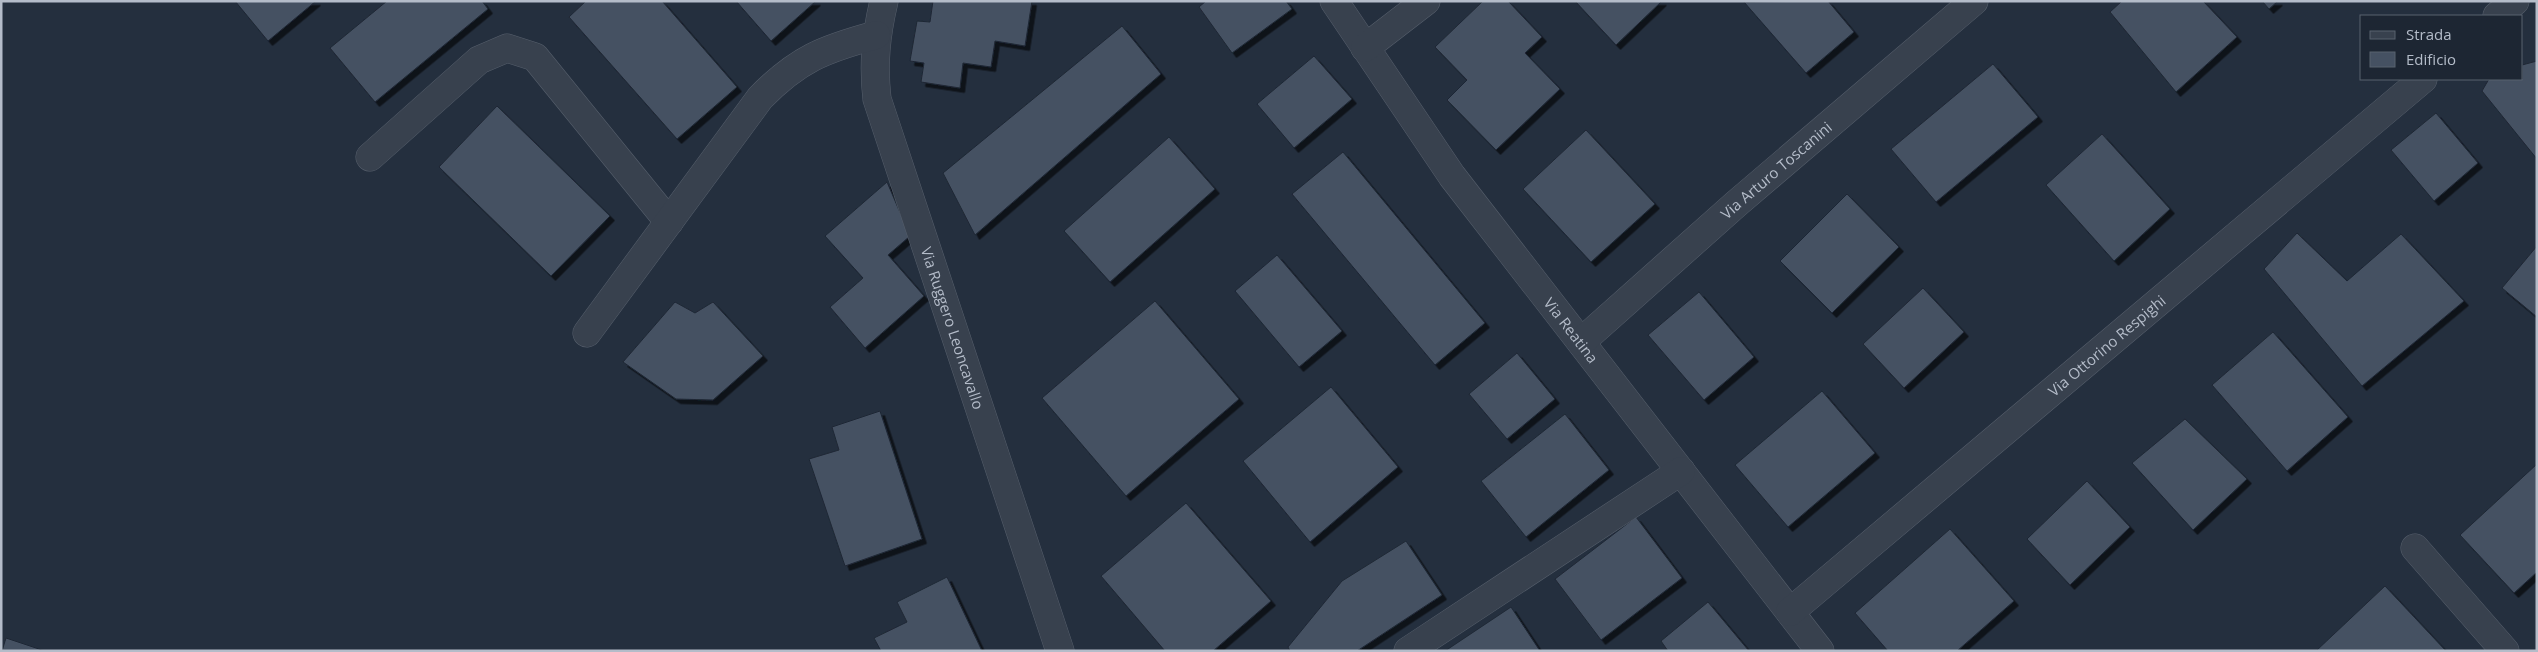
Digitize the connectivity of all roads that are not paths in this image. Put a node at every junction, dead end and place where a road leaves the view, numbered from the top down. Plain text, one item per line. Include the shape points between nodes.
1 (884, 1) edge
2 (1334, 1) edge
3 (1426, 1) edge
4 (1974, 1) edge
5 (2515, 1) edge
6 (2498, 15) edge
7 (876, 35) junction
8 (1365, 48) junction
9 (2422, 80) edge
10 (370, 157) dead end
11 (669, 222) junction
12 (587, 333) dead end
13 (1581, 342) junction
14 (1681, 471) junction
15 (2415, 548) dead end
16 (1790, 612) junction
17 (1060, 651) edge
18 (1408, 651) edge
19 (1820, 651) edge
20 (2505, 651) edge

1 - 7 street, Via Ruggero Leoncavallo
2 - 8 street, Via Reatina
3 - 8 street
4 - 13 street, Via Arturo Toscanini via 1736,204
5 - 6 street
7 - 11 street via 816,54 774,84 752,108
7 - 17 street, Via Ruggero Leoncavallo via 874,76 880,108
8 - 13 street, Via Reatina via 1452,176
9 - 16 street, Via Ottorino Respighi
10 - 11 street via 479,60 507,48 535,57
11 - 12 street
13 - 14 street, Via Reatina
14 - 16 street, Via Reatina
14 - 18 street
15 - 20 street
16 - 19 street, Via Reatina

